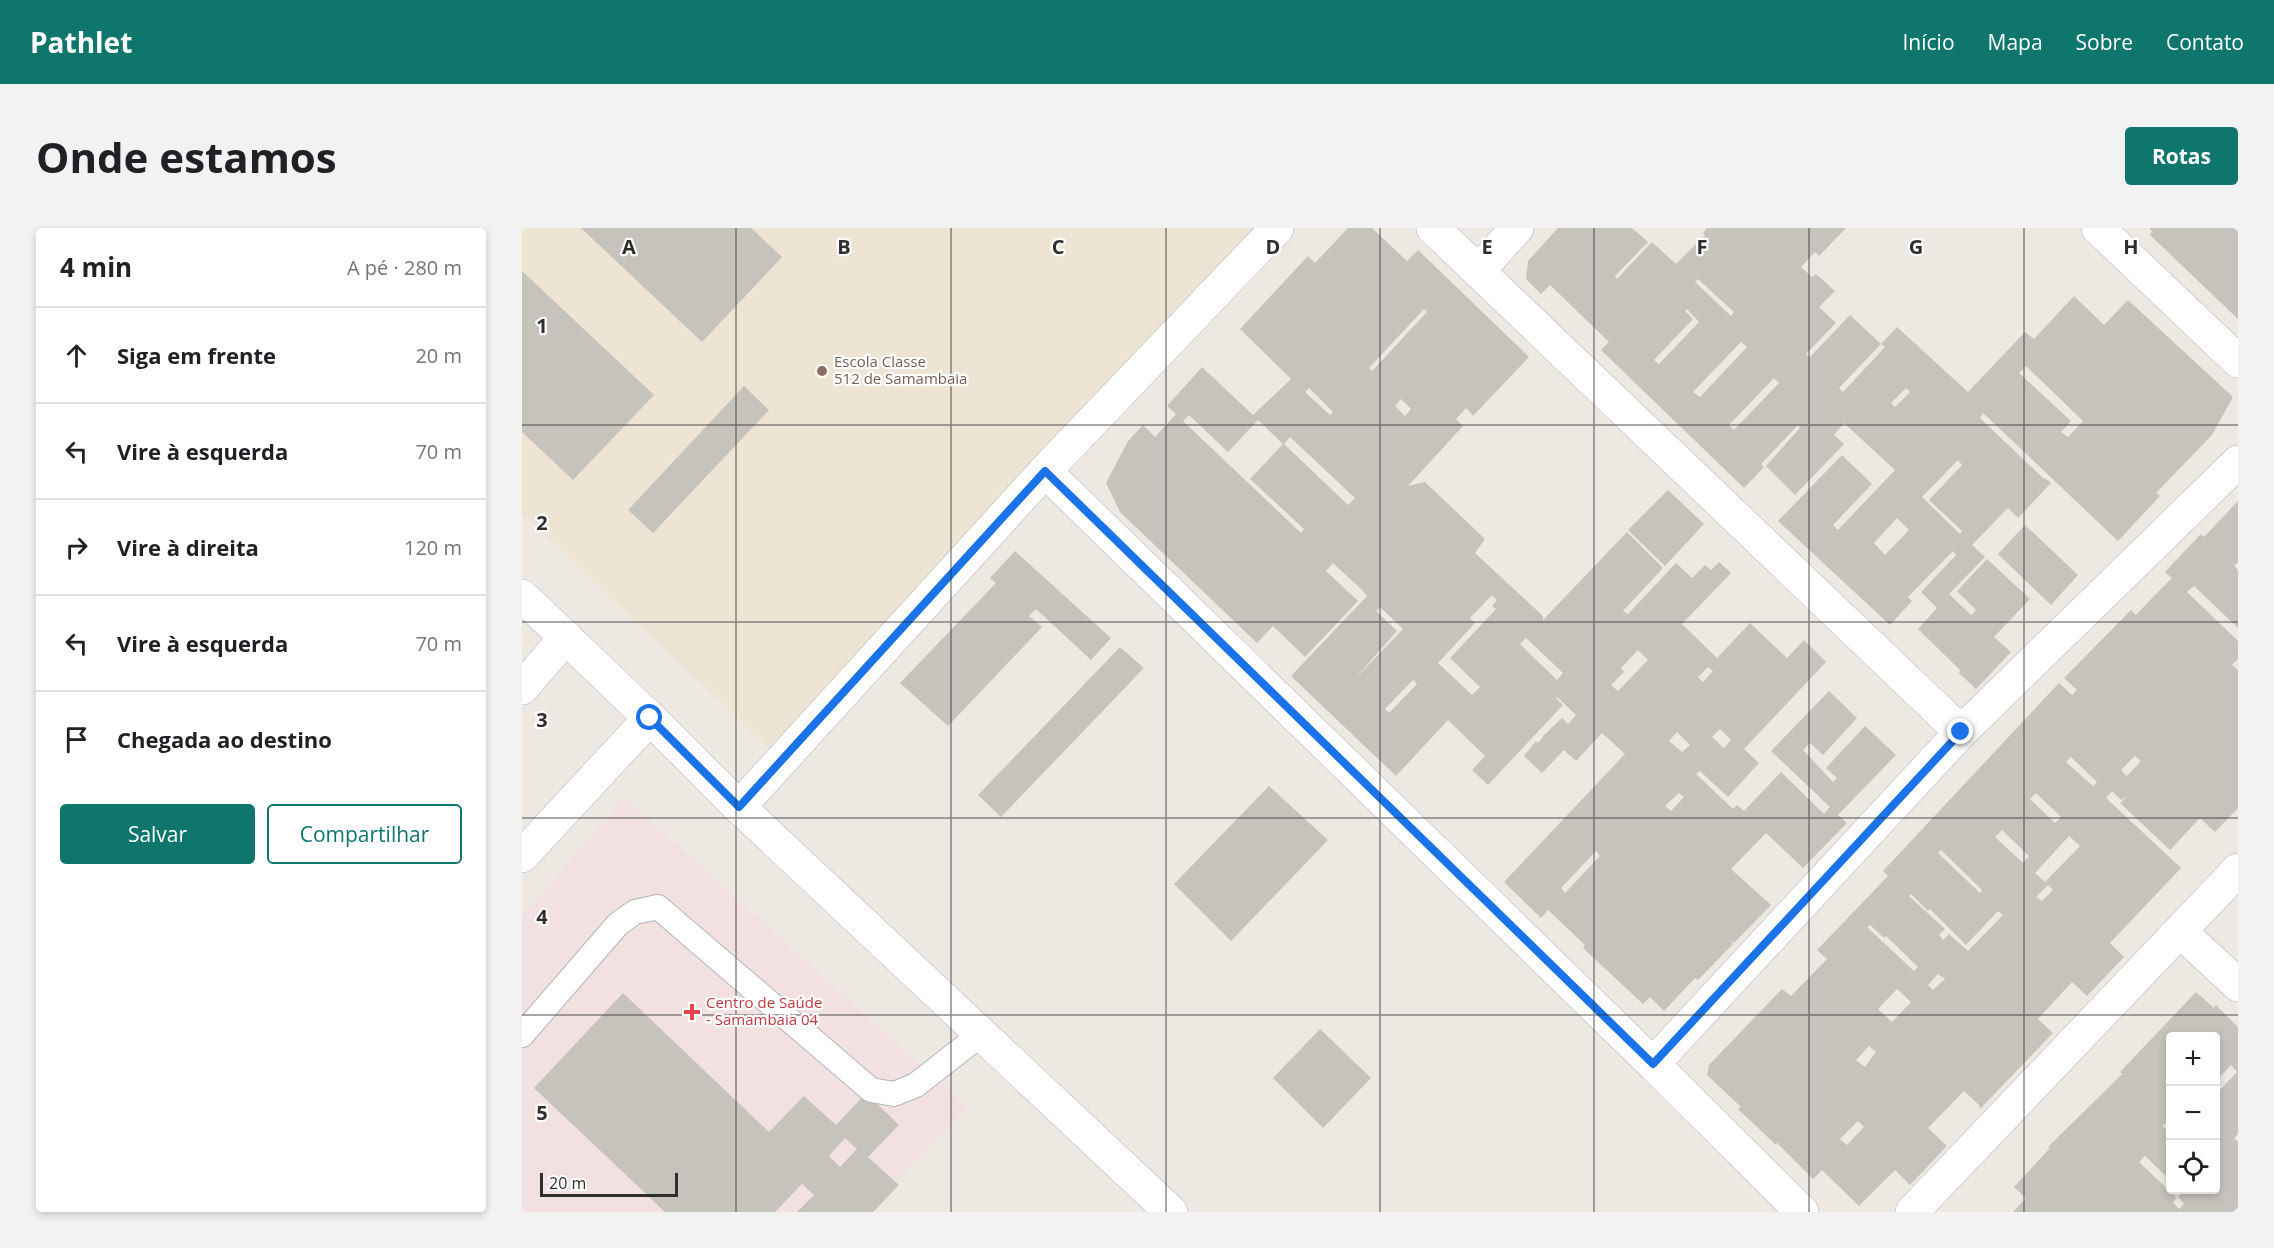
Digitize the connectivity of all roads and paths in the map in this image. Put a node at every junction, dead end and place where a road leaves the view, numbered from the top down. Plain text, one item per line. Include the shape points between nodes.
1 (1276, 228) edge
2 (1433, 228) edge
3 (1518, 228) edge
4 (2098, 228) edge
5 (1479, 270) junction
6 (2238, 361) edge
7 (2238, 462) edge
8 (1045, 471) junction
9 (522, 596) edge
10 (566, 637) junction
11 (522, 688) edge
12 (650, 718) junction
13 (1961, 732) junction
14 (739, 807) junction
15 (522, 856) edge
16 (2238, 870) edge
17 (2180, 931) junction
18 (2238, 985) edge
19 (981, 1034) junction
20 (522, 1035) edge
21 (1653, 1064) junction
22 (1171, 1212) edge
23 (1802, 1212) edge
24 (1912, 1212) edge

1 - 8 street
2 - 5 street
3 - 5 street
4 - 6 street
5 - 13 street
7 - 13 street
8 - 14 street
8 - 21 street
9 - 10 street
10 - 11 street
10 - 12 street
12 - 14 street
12 - 15 street
13 - 21 street
14 - 19 street
16 - 17 street
17 - 18 street
17 - 24 street
19 - 20 lane via 916,1085 894,1094 872,1090 658,907 635,912 618,924
19 - 22 street
21 - 23 street

